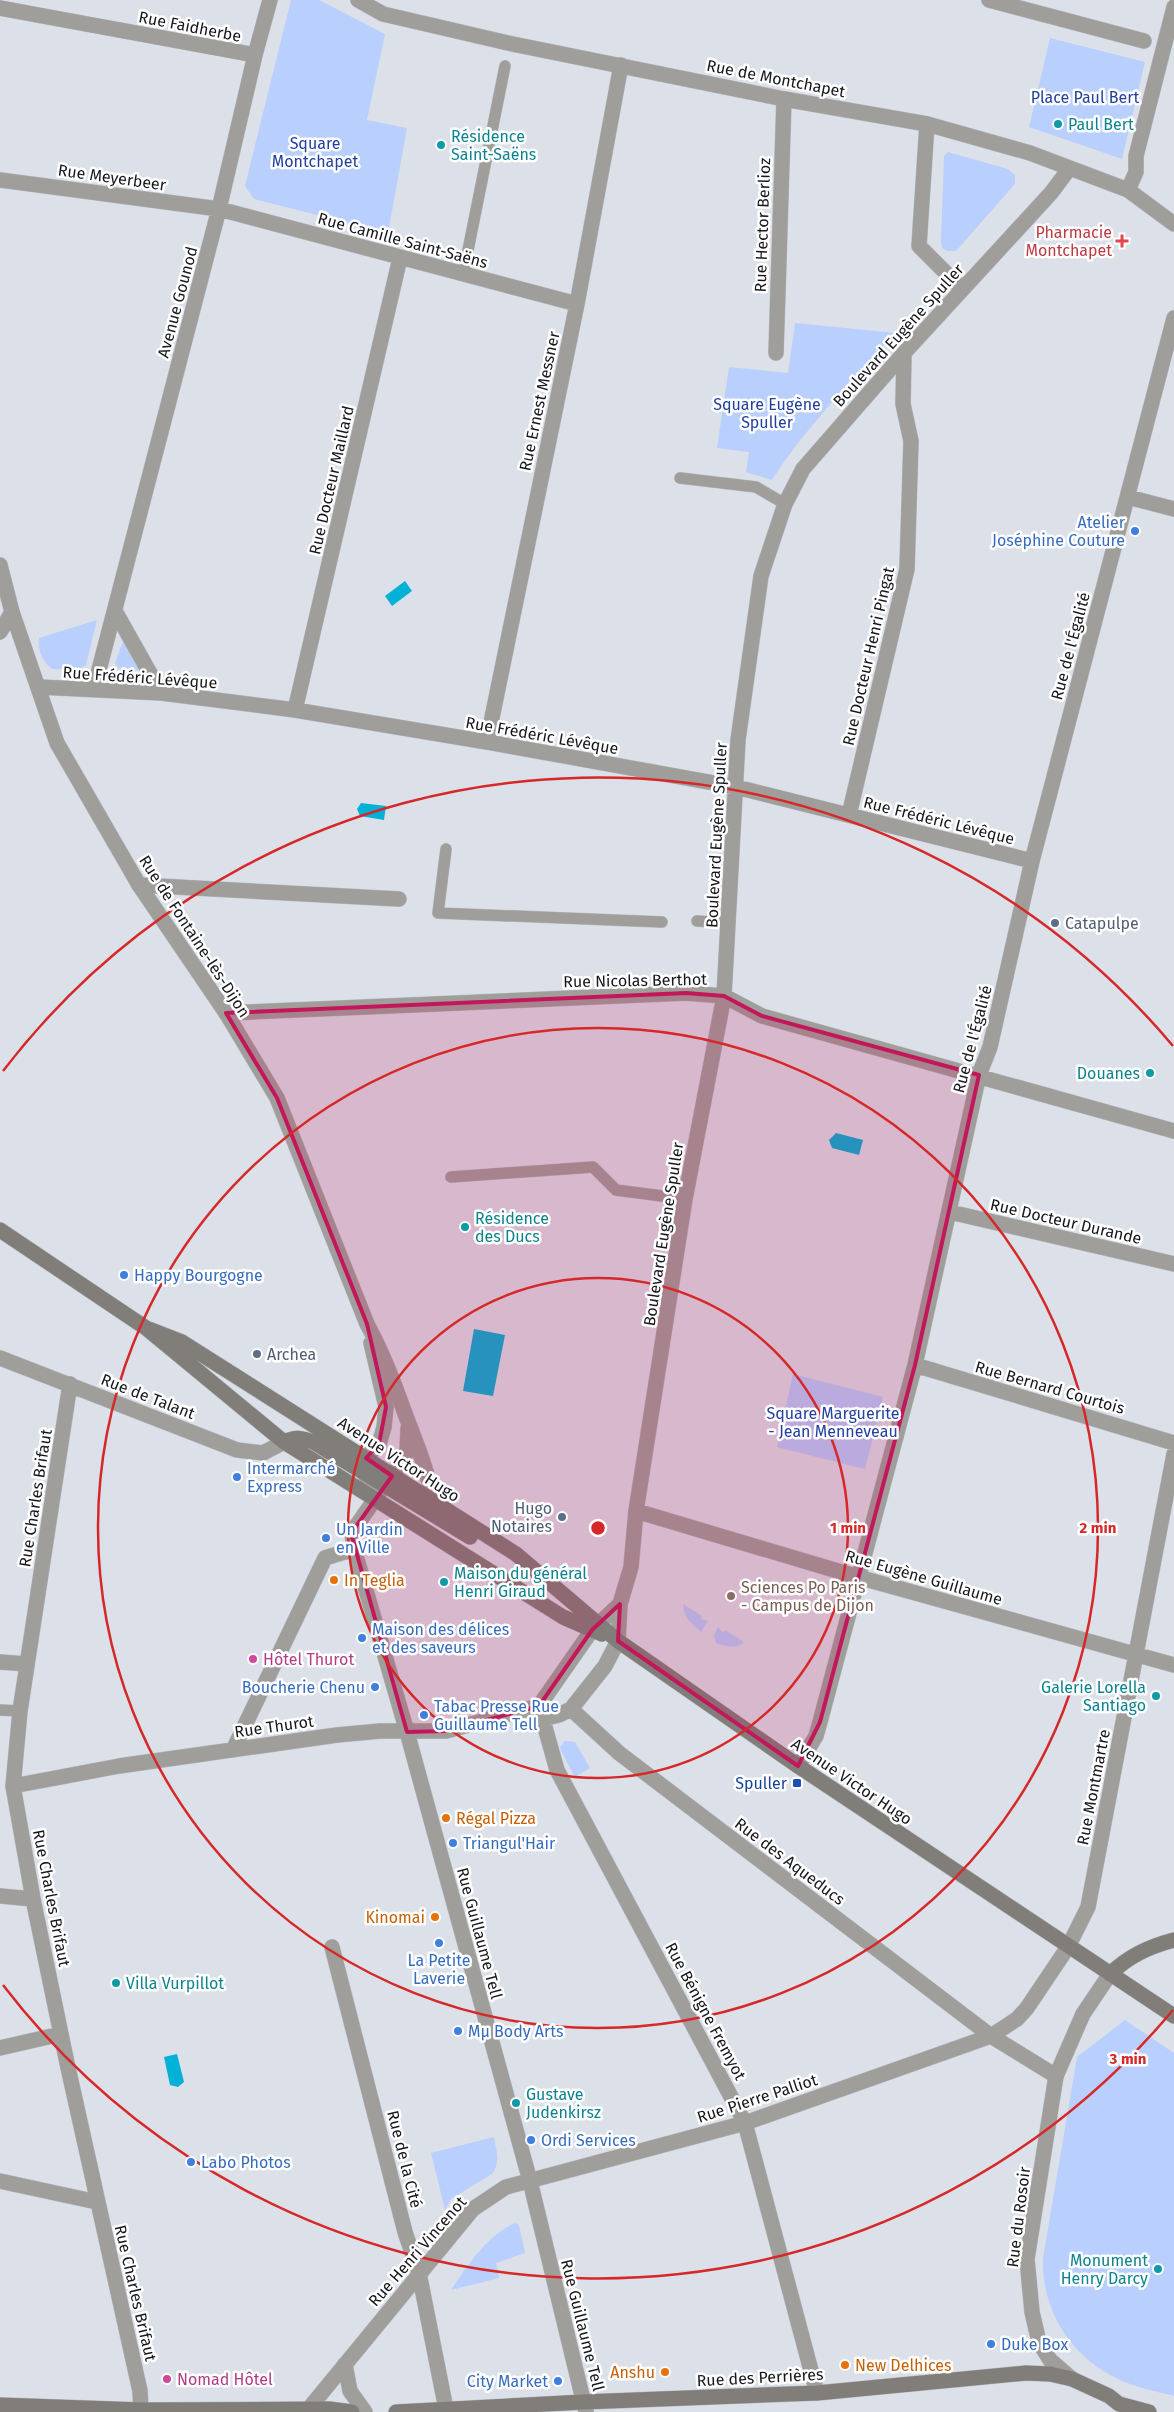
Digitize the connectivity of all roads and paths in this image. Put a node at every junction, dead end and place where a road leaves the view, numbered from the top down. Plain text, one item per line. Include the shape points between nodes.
1 (270, 0) edge
2 (358, 0) edge
3 (989, 0) edge
4 (1174, 7) edge
5 (0, 8) edge
6 (1144, 41) joint
7 (1170, 44) edge
8 (255, 56) junction
9 (505, 66) dead end
10 (621, 66) junction
11 (784, 99) junction
12 (927, 124) junction
13 (1069, 169) junction
14 (0, 180) edge
15 (1128, 190) junction
16 (219, 209) junction
17 (1174, 224) edge
18 (400, 258) junction
19 (463, 275) junction
20 (962, 289) junction
21 (577, 304) junction
22 (1174, 318) edge
23 (776, 353) dead end
24 (904, 353) junction
25 (680, 478) dead end
26 (1128, 497) junction
27 (785, 504) junction
28 (1174, 510) edge
29 (0, 565) edge
30 (115, 611) junction
31 (12, 612) junction
32 (0, 632) edge
33 (39, 687) junction
34 (94, 689) junction
35 (162, 693) junction
36 (295, 710) junction
37 (486, 742) junction
38 (736, 787) junction
39 (849, 815) junction
40 (446, 849) dead end
41 (1032, 861) junction
42 (139, 885) junction
43 (399, 899) dead end
44 (697, 921) dead end
45 (662, 922) dead end
46 (728, 923) junction
47 (724, 996) junction
48 (226, 1013) junction
49 (979, 1075) junction
50 (1174, 1131) edge
51 (451, 1177) dead end
52 (685, 1199) junction
53 (950, 1212) junction
54 (0, 1230) edge
55 (1174, 1264) edge
56 (367, 1324) junction
57 (146, 1328) junction
58 (0, 1358) edge
59 (915, 1365) junction
60 (70, 1384) junction
61 (406, 1416) junction
62 (284, 1442) junction
63 (315, 1443) junction
64 (1174, 1443) edge
65 (1174, 1454) edge
66 (366, 1458) junction
67 (365, 1474) junction
68 (389, 1481) junction
69 (375, 1499) junction
70 (434, 1503) junction
71 (636, 1511) junction
72 (354, 1549) junction
73 (858, 1578) junction
74 (553, 1586) junction
75 (620, 1604) junction
76 (596, 1627) junction
77 (618, 1641) junction
78 (1136, 1654) junction
79 (0, 1662) edge
80 (27, 1664) junction
81 (1174, 1665) edge
82 (571, 1709) junction
83 (0, 1710) edge
84 (20, 1711) junction
85 (541, 1713) junction
86 (407, 1732) junction
87 (233, 1750) junction
88 (798, 1766) junction
89 (13, 1786) junction
90 (0, 1896) edge
91 (33, 1899) junction
92 (1174, 1940) edge
93 (332, 1947) dead end
94 (1068, 1947) junction
95 (1110, 1974) junction
96 (1174, 2016) edge
97 (61, 2034) junction
98 (991, 2036) junction
99 (0, 2048) edge
100 (1056, 2076) junction
101 (745, 2123) junction
102 (0, 2181) edge
103 (530, 2181) junction
104 (97, 2202) junction
105 (419, 2274) junction
106 (345, 2364) junction
107 (1072, 2379) junction
108 (817, 2393) junction
109 (5, 2406) edge
110 (585, 2407) edge
111 (1120, 2408) edge
112 (446, 2409) junction
113 (308, 2410) edge
114 (141, 2411) edge
115 (352, 2412) edge
116 (365, 2412) edge
117 (396, 2412) edge
118 (1149, 2412) edge

1 - 8 street, Avenue Gounod
2 - 10 street, Rue de Montchapet via 383,14
3 - 6 street
4 - 7 street
5 - 8 street, Rue Faidherbe
6 - 7 lane
7 - 15 street via 1136,156 1136,172
8 - 16 street, Avenue Gounod
9 - 19 lane
10 - 11 street, Rue de Montchapet
10 - 21 street, Rue Ernest Messner
11 - 12 street, Rue de Montchapet
11 - 23 street, Rue Hector Berlioz
12 - 13 street, Rue de Montchapet via 1024,151
12 - 20 street via 919,246
13 - 15 street, Rue de Montchapet
13 - 20 street, Boulevard Eugène Spuller via 1051,193
14 - 16 street, Rue Meyerbeer
15 - 17 street, Rue de Montchapet
16 - 18 street, Rue Camille Saint-Saëns
16 - 30 street, Avenue Gounod
18 - 19 street, Rue Camille Saint-Saëns
18 - 36 street, Rue Docteur Maillard
19 - 21 street, Rue Camille Saint-Saëns
20 - 24 street, Boulevard Eugène Spuller
21 - 37 street, Rue Ernest Messner
22 - 26 street, Rue de l'Égalité
24 - 27 street, Boulevard Eugène Spuller via 803,469
24 - 39 street, Rue Docteur Henri Pingat via 904,404 911,441 907,569
25 - 27 lane via 756,487
26 - 28 street
26 - 41 street, Rue de l'Égalité
27 - 38 street, Boulevard Eugène Spuller via 761,576 738,740
29 - 31 street, Rue de Fontaine-lès-Dijon
30 - 34 street, Avenue Gounod
30 - 35 street
31 - 32 street
31 - 33 street, Rue de Fontaine-lès-Dijon
33 - 34 street, Rue Frédéric Lévêque
33 - 42 street, Rue de Fontaine-lès-Dijon via 57,743
34 - 35 street, Rue Frédéric Lévêque
35 - 36 street, Rue Frédéric Lévêque
36 - 37 street, Rue Frédéric Lévêque
37 - 38 street, Rue Frédéric Lévêque
38 - 39 street, Rue Frédéric Lévêque
38 - 46 street, Boulevard Eugène Spuller
39 - 41 street, Rue Frédéric Lévêque
40 - 45 lane via 438,913
41 - 49 street, Rue de l'Égalité via 990,1047
42 - 43 street
42 - 48 street, Rue de Fontaine-lès-Dijon
44 - 46 lane
46 - 47 street, Boulevard Eugène Spuller
47 - 48 street, Rue Nicolas Berthot via 686,993
47 - 49 street, Rue Nicolas Berthot via 762,1016
47 - 52 street, Boulevard Eugène Spuller
48 - 56 street, Rue de Fontaine-lès-Dijon via 277,1098
49 - 50 street, Rue Nicolas Berthot
49 - 53 street, Rue de l'Égalité
51 - 52 lane via 593,1167 616,1190
52 - 71 street, Boulevard Eugène Spuller
53 - 55 street, Rue Docteur Durande
53 - 59 street, Rue de l'Égalité
54 - 57 main road, Avenue Victor Hugo
56 - 61 street, Rue de Fontaine-lès-Dijon via 383,1352
56 - 66 street, Rue de Fontaine-lès-Dijon via 386,1406 379,1444
57 - 62 main road, Avenue Victor Hugo
57 - 66 main road, Avenue Victor Hugo via 182,1342
58 - 60 street, Rue de Talant
59 - 64 street, Rue Bernard Courtois
59 - 73 street, Rue de l'Égalité
60 - 62 street, Rue de Talant via 237,1450 263,1453
60 - 80 street, Rue Charles Brifaut
61 - 68 street, Rue de Fontaine-lès-Dijon via 407,1452
61 - 70 street, Rue de Fontaine-lès-Dijon via 428,1472
62 - 63 main road via 304,1438
62 - 69 main road, Avenue Victor Hugo
63 - 66 street
63 - 67 main road
65 - 78 street, Rue Montmartre
66 - 67 street
66 - 68 main road, Avenue Victor Hugo
67 - 68 main road
67 - 69 street
68 - 69 street, Rue Guillaume Tell
68 - 70 main road, Avenue Victor Hugo
68 - 74 main road
69 - 72 street, Rue Guillaume Tell via 352,1532
69 - 76 main road, Avenue Victor Hugo via 563,1617
70 - 74 main road, Avenue Victor Hugo via 516,1554
71 - 73 street, Rue Eugène Guillaume
71 - 75 street, Boulevard Eugène Spuller via 630,1567
72 - 86 street, Rue Guillaume Tell
72 - 87 street via 325,1558
73 - 78 street, Rue Eugène Guillaume
73 - 88 street, Rue de l'Égalité via 816,1736
74 - 76 main road, Avenue Victor Hugo
75 - 76 street
75 - 77 street, Boulevard Eugène Spuller
76 - 77 main road, Avenue Victor Hugo
76 - 85 street
77 - 82 street via 605,1666
77 - 88 main road, Avenue Victor Hugo
78 - 81 street, Rue Eugène Guillaume
78 - 94 street, Rue Montmartre via 1088,1907
79 - 80 street
80 - 84 street, Rue Charles Brifaut
82 - 85 street, Rue Thurot via 559,1715
82 - 98 street, Rue des Aqueducs via 619,1753
83 - 84 lane
84 - 89 street, Rue Charles Brifaut
85 - 86 street, Rue Thurot via 446,1731
85 - 101 street, Rue Bénigne Fremyot via 558,1770
86 - 87 street, Rue Thurot via 380,1731
86 - 103 street, Rue Guillaume Tell
87 - 89 street, Rue Thurot via 119,1766
88 - 94 main road, Avenue Victor Hugo
89 - 91 street, Rue Charles Brifaut
90 - 91 street
91 - 97 street, Rue Charles Brifaut
92 - 95 main road via 1140,1951
93 - 105 street, Rue de la Cité
94 - 95 main road, Avenue Victor Hugo
94 - 98 street, Rue Montmartre via 1027,2008 1017,2019
95 - 96 main road, Avenue Victor Hugo
95 - 100 street, Rue du Rosoir via 1082,2014
97 - 99 street
97 - 104 street, Rue Charles Brifaut
98 - 100 street, Rue des Aqueducs
98 - 101 street, Rue Pierre Palliot
100 - 107 street, Rue du Rosoir via 1030,2231 1028,2282 1039,2342 1050,2360
101 - 103 street, Rue Pierre Palliot
101 - 108 street, Rue Bénigne Fremyot
102 - 104 street
103 - 105 street, Rue Henri Vincenot via 506,2187 473,2209
103 - 110 street, Rue Guillaume Tell
104 - 114 street, Rue Charles Brifaut via 140,2391
105 - 106 street, Rue Henri Vincenot
105 - 112 street, Rue de la Cité
106 - 113 street, Rue Henri Vincenot
106 - 116 street via 350,2390
107 - 108 main road, Rue des Perrières via 1026,2373
107 - 111 main road, Rue des Perrières via 1109,2396
108 - 110 main road, Rue des Perrières
109 - 114 main road
110 - 112 main road, Rue des Perrières
111 - 118 main road, Rue des Perrières
112 - 117 main road, Rue des Perrières
113 - 114 main road
113 - 115 main road

